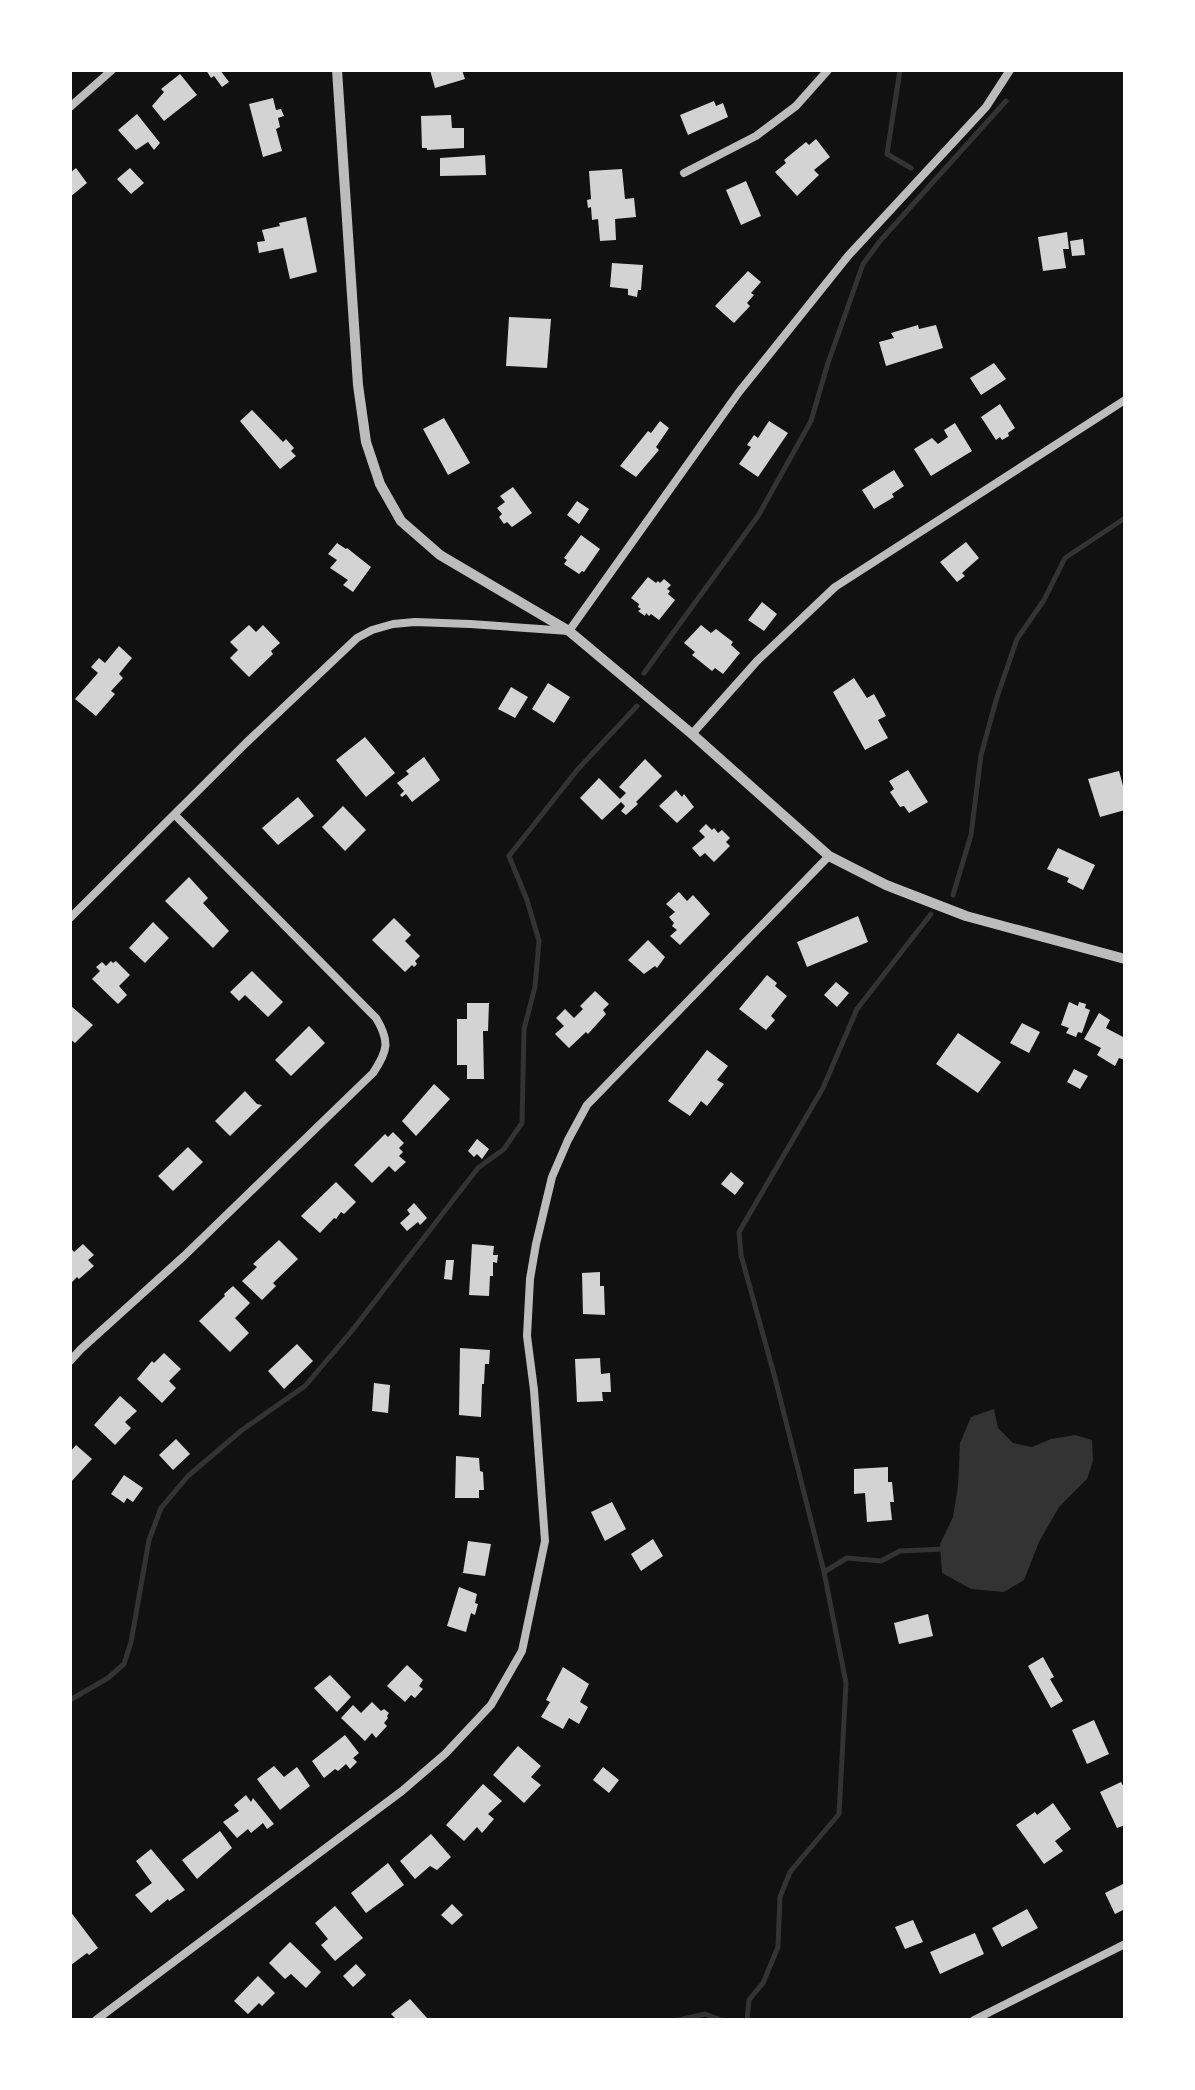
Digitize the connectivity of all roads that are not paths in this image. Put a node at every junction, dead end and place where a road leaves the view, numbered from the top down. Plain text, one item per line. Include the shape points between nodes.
1 (112, 70) edge
2 (337, 70) edge
3 (828, 70) edge
4 (1010, 70) edge
5 (70, 107) edge
6 (684, 173) dead end
7 (1125, 400) edge
8 (569, 631) junction
9 (692, 734) junction
10 (175, 815) junction
11 (829, 856) junction
12 (70, 918) edge
13 (1125, 959) edge
14 (70, 1361) edge
15 (1125, 1944) edge
16 (96, 2020) edge
17 (974, 2020) edge

1 - 5 street
2 - 8 street via 358,385 366,442 380,484 401,521 440,555
3 - 6 street via 796,106 756,136
4 - 8 street via 986,107 848,256 739,392
7 - 9 street via 835,587 757,661
8 - 9 street
8 - 10 street via 415,622 372,630 357,638
9 - 11 street
10 - 12 street
10 - 14 street via 376,1018 386,1047 373,1073
11 - 13 street via 966,916
11 - 16 street via 587,1105 552,1177 531,1275 527,1336 545,1541 522,1651 491,1705 402,1791
15 - 17 street

